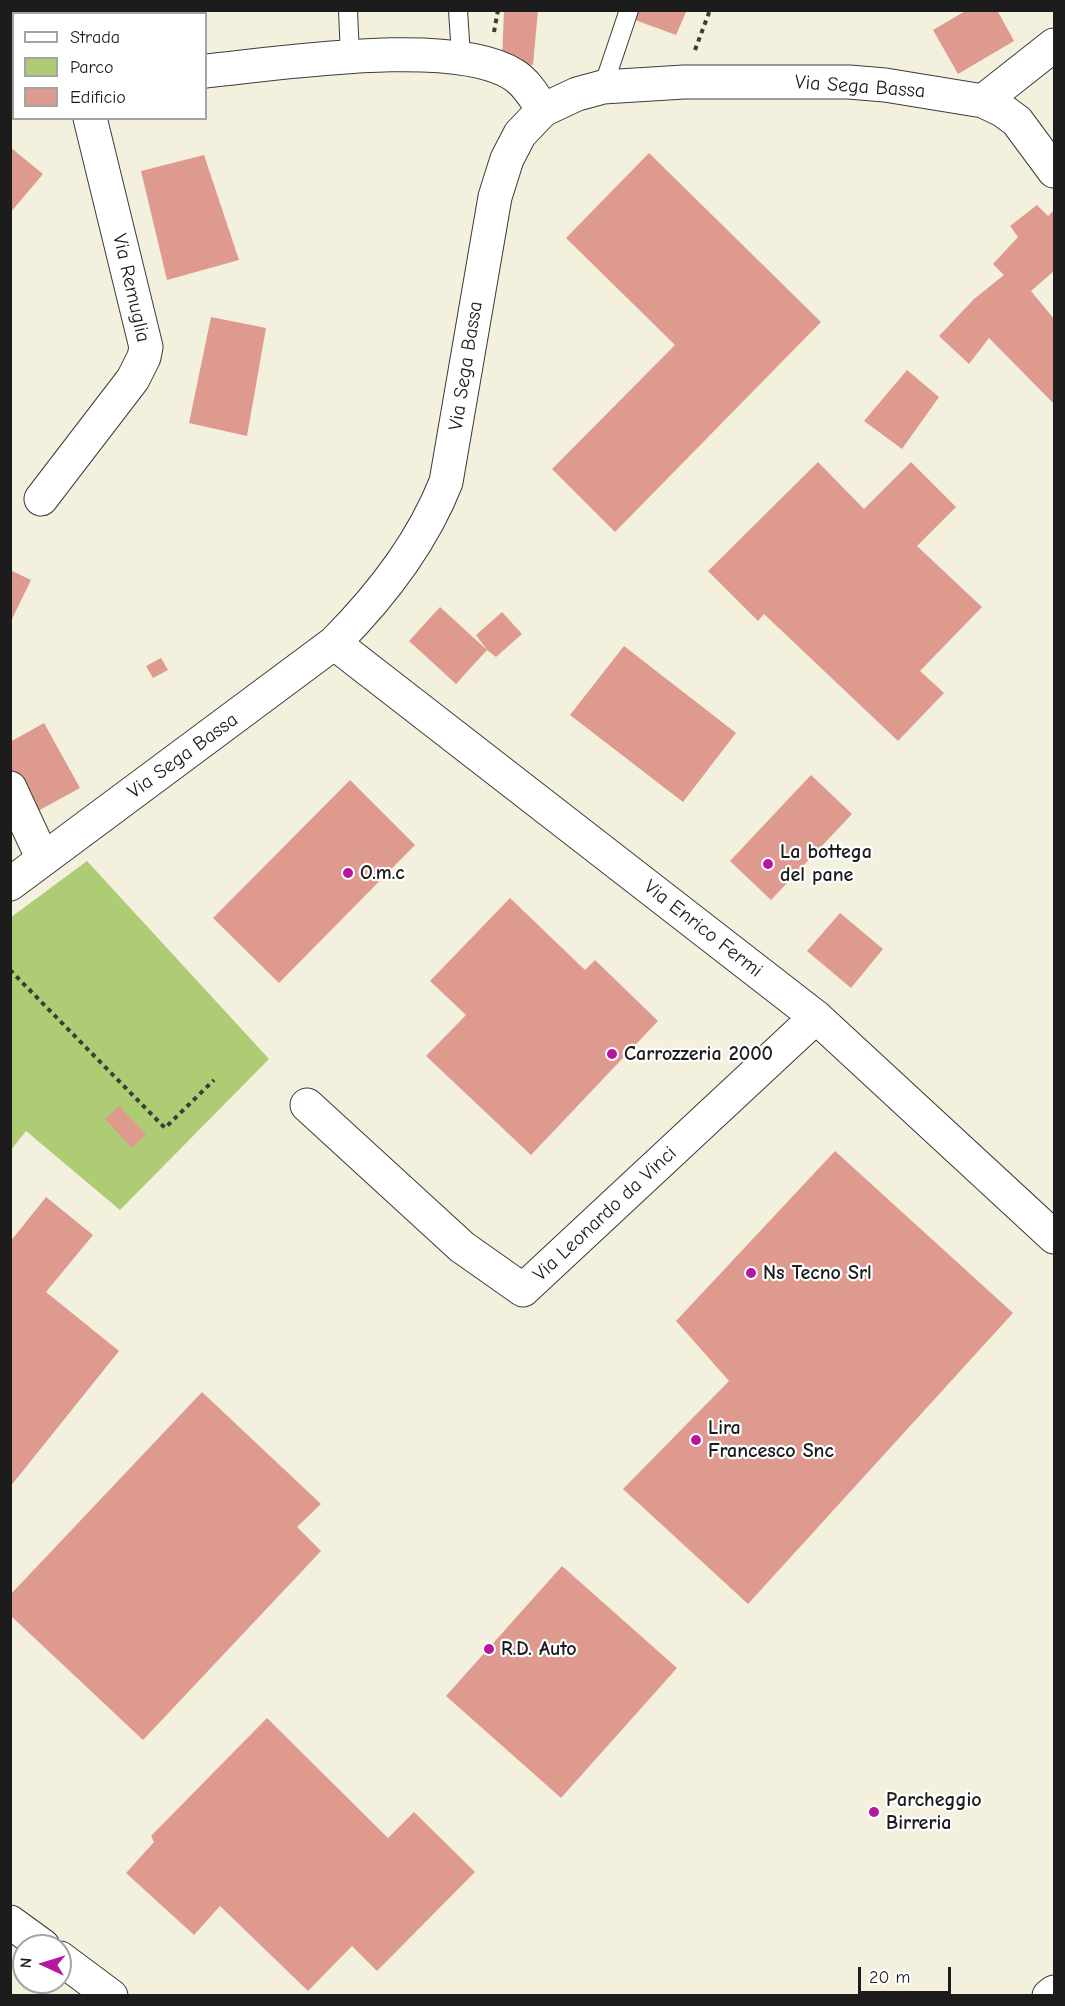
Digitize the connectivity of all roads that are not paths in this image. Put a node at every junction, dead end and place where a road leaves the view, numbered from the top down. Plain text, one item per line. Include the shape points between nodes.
1 (348, 10) edge
2 (458, 10) edge
3 (629, 10) edge
4 (1054, 45) edge
5 (461, 56) junction
6 (350, 57) junction
7 (207, 71) edge
8 (603, 87) junction
9 (983, 101) junction
10 (543, 110) junction
11 (90, 120) edge
12 (1054, 171) edge
13 (41, 499) dead end
14 (333, 643) junction
15 (10, 788) edge
16 (43, 859) junction
17 (10, 884) edge
18 (816, 1017) junction
19 (307, 1105) dead end
20 (1054, 1237) edge
21 (10, 1922) edge
22 (26, 1934) edge
23 (72, 1967) edge
24 (1054, 1992) edge
25 (111, 1995) edge
26 (1049, 1995) edge

1 - 6 lane
2 - 5 lane
3 - 8 lane
4 - 9 street
5 - 6 street
5 - 10 street via 488,62 515,75
6 - 7 street
8 - 9 street, Via Sega Bassa via 684,82 849,82
8 - 10 street, Via Sega Bassa
9 - 12 street, Via Sega Bassa via 1017,121
10 - 14 street, Via Sega Bassa via 520,135 507,159 495,197 446,482 404,559 367,608
11 - 13 street, Via Remuglia via 146,347 133,379
14 - 16 street, Via Sega Bassa
14 - 18 street, Via Enrico Fermi
15 - 16 street
16 - 17 street, Via Sega Bassa
18 - 19 street, Via Leonardo da Vinci via 523,1290 462,1246
18 - 20 street, Via Enrico Fermi
21 - 22 street
23 - 25 street
24 - 26 street

